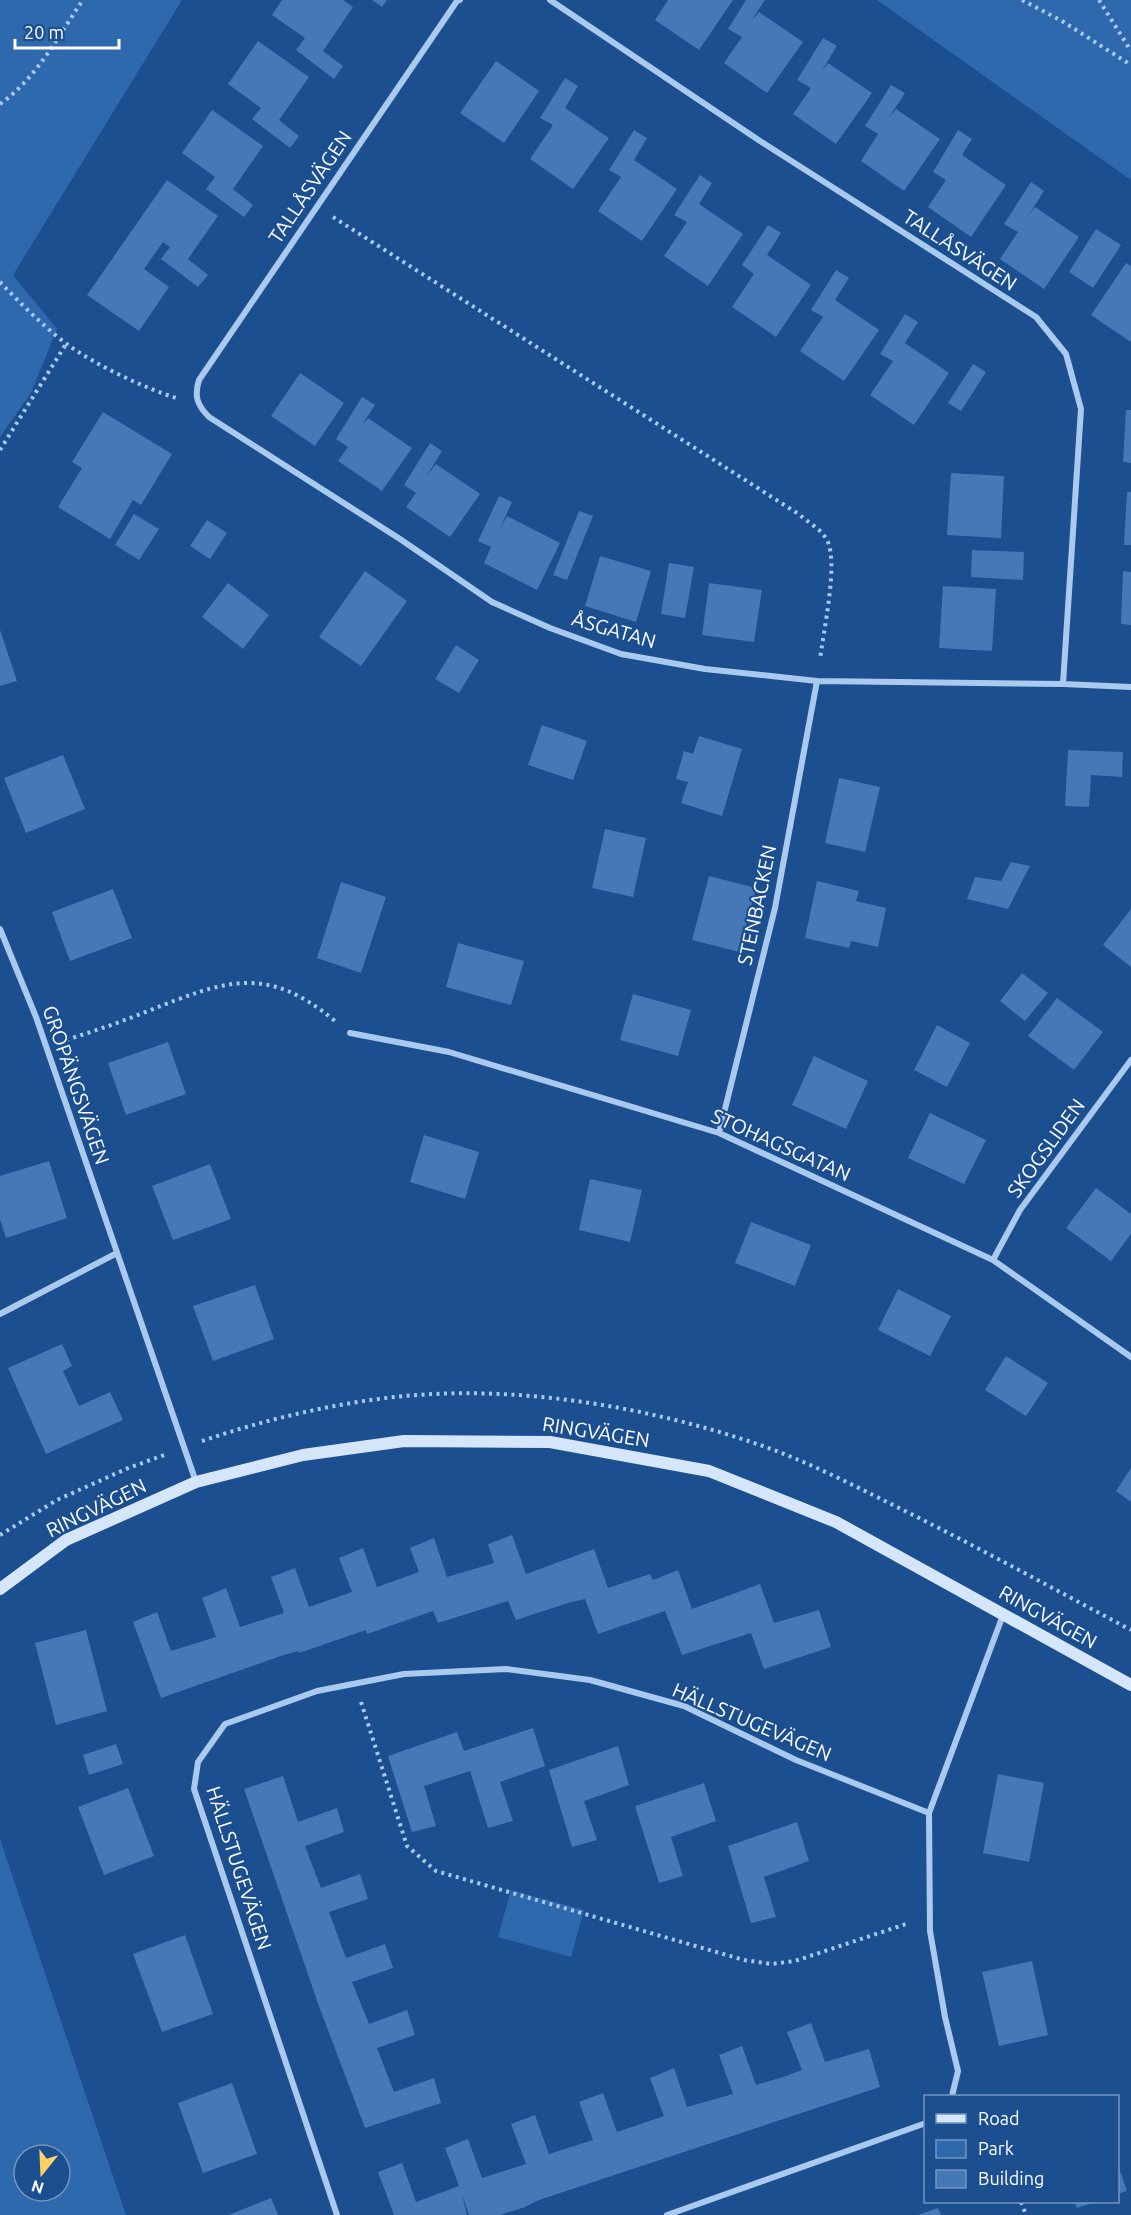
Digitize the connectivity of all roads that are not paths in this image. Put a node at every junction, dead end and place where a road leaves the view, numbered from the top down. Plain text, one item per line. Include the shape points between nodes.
1 (459, 0) edge
2 (550, 0) edge
3 (197, 399) joint
4 (817, 681) junction
5 (1063, 684) junction
6 (1131, 687) edge
7 (0, 929) edge
8 (350, 1032) road end
9 (1131, 1060) edge
10 (719, 1133) junction
11 (117, 1253) junction
12 (993, 1260) junction
13 (0, 1314) edge
14 (1131, 1357) edge
15 (196, 1482) junction
16 (0, 1589) edge
17 (1003, 1614) junction
18 (1131, 1685) edge
19 (929, 1813) junction
20 (952, 2095) edge
21 (924, 2124) edge
22 (337, 2215) edge
23 (667, 2215) edge

1 - 3 street, TALLÅSVÄGEN via 199,380
2 - 5 street, TALLÅSVÄGEN via 760,141 1036,317 1066,354 1081,409
3 - 4 street, ÅSGATAN via 209,417 492,602 621,654 705,669
4 - 5 street, ÅSGATAN
4 - 10 street, STENBACKEN via 775,908
5 - 6 street, ÅSGATAN
7 - 11 street, GROPÄNGSVÄGEN via 46,1047
8 - 10 street, STOHAGSGATAN via 448,1052
9 - 12 street, SKOGSLIDEN via 1020,1210
10 - 12 street, STOHAGSGATAN
11 - 13 street
11 - 15 street, GROPÄNGSVÄGEN
12 - 14 street, STOHAGSGATAN
15 - 16 street, RINGVÄGEN via 66,1540
15 - 17 street, RINGVÄGEN via 303,1455 404,1441 550,1442 709,1472 836,1522
17 - 18 street, RINGVÄGEN
17 - 19 street
19 - 20 street via 930,1931 958,2070
19 - 22 street, HÄLLSTUGEVÄGEN via 796,1760 684,1706 590,1680 506,1669 404,1674 317,1691 225,1724 198,1762 194,1790
21 - 23 street

